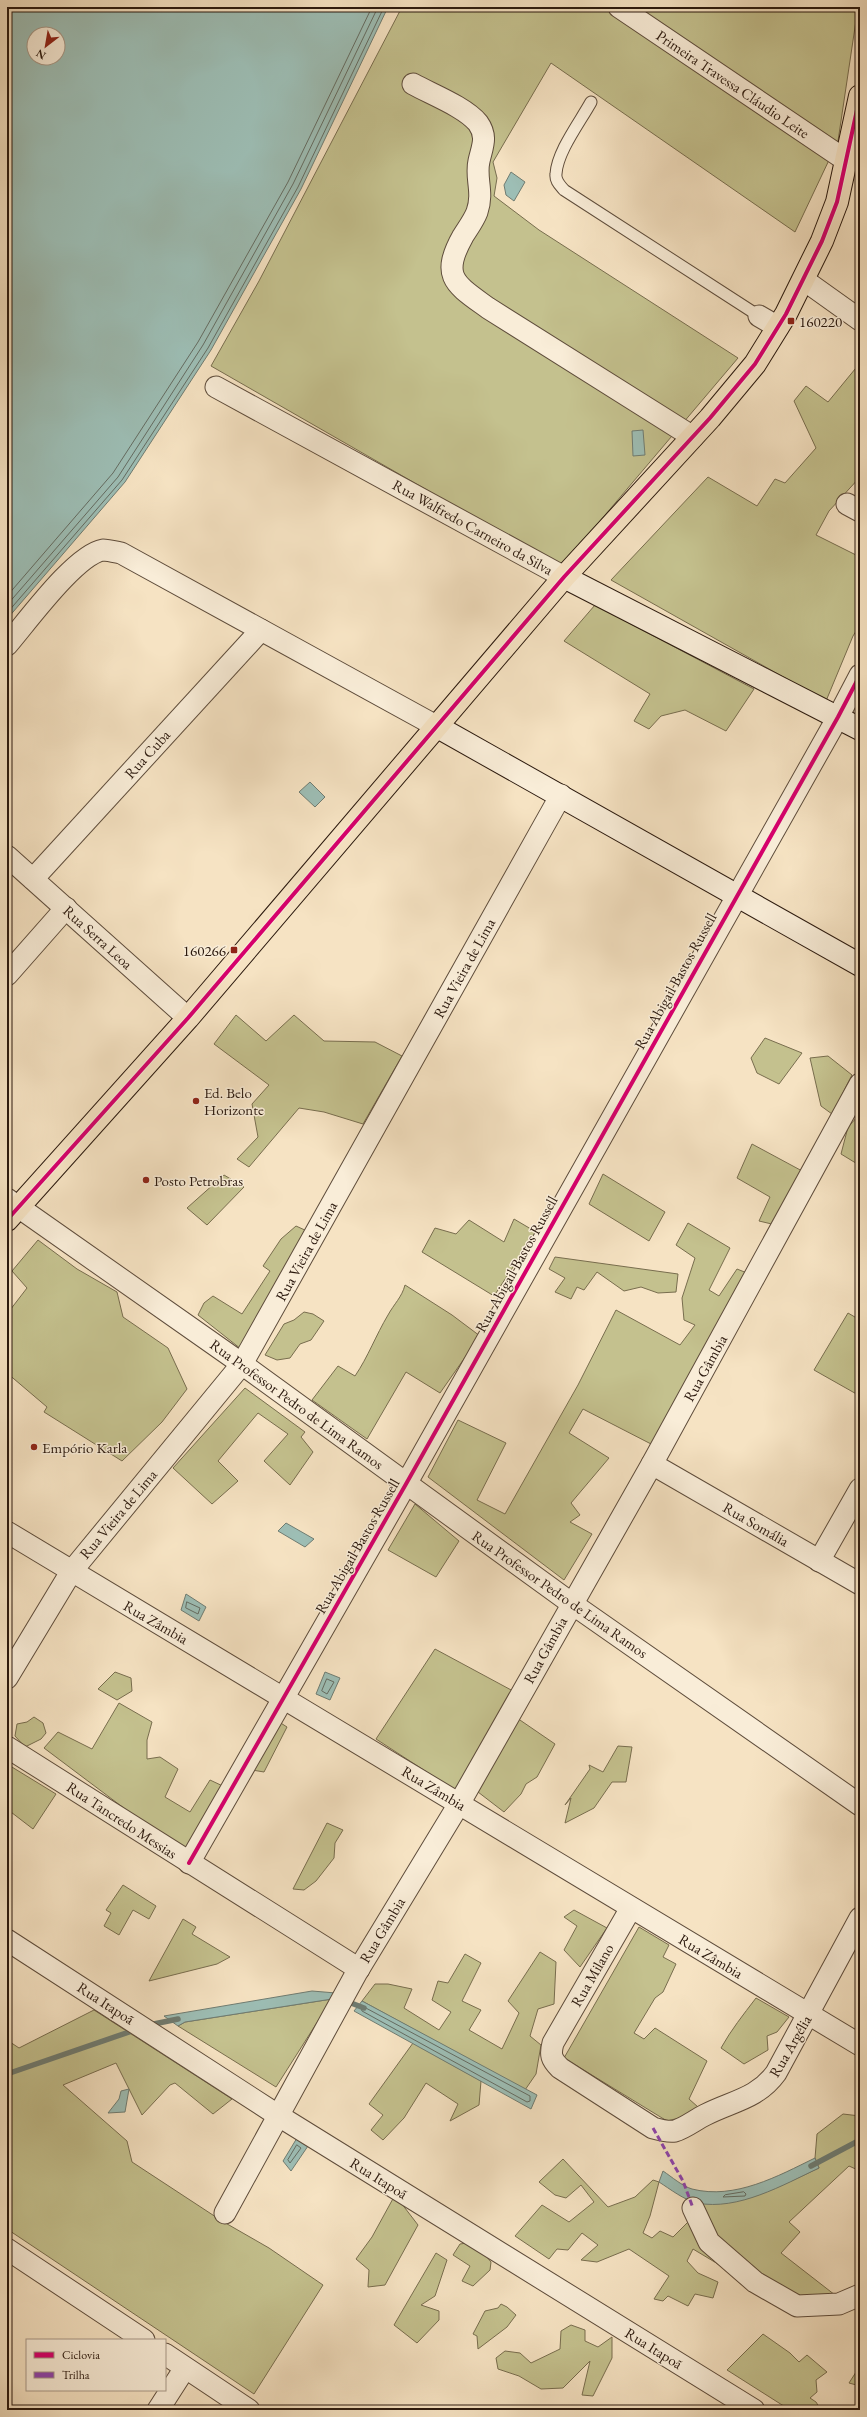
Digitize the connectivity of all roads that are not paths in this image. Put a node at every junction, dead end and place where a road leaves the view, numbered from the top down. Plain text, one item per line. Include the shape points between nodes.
1 (619, 7) edge
2 (413, 84) dead end
3 (860, 96) edge
4 (591, 102) dead end
5 (847, 161) junction
6 (804, 280) junction
7 (759, 316) joint
8 (860, 320) edge
9 (778, 327) junction
10 (216, 387) dead end
11 (693, 437) junction
12 (564, 577) junction
13 (261, 630) junction
14 (7, 645) edge
15 (860, 675) edge
16 (838, 717) junction
17 (436, 726) junction
18 (860, 729) edge
19 (561, 795) junction
20 (7, 856) edge
21 (33, 879) junction
22 (737, 894) junction
23 (66, 908) junction
24 (860, 965) edge
25 (7, 975) edge
26 (188, 1018) junction
27 (860, 1084) edge
28 (11, 1209) edge
29 (242, 1364) junction
30 (652, 1464) junction
31 (406, 1484) junction
32 (860, 1489) edge
33 (7, 1532) edge
34 (818, 1561) junction
35 (71, 1572) junction
36 (860, 1584) edge
37 (571, 1603) junction
38 (7, 1678) edge
39 (284, 1697) junction
40 (7, 1746) edge
41 (459, 1804) junction
42 (860, 1805) edge
43 (189, 1862) junction
44 (631, 1908) junction
45 (860, 1918) edge
46 (7, 1940) edge
47 (358, 1971) junction
48 (809, 2014) junction
49 (860, 2045) edge
50 (279, 2116) junction
51 (653, 2128) joint
52 (693, 2208) dead end
53 (225, 2213) dead end
54 (7, 2249) edge
55 (860, 2295) edge
56 (142, 2339) edge
57 (166, 2355) edge
58 (185, 2368) junction
59 (158, 2410) edge
60 (249, 2410) edge
61 (754, 2410) edge

1 - 5 street, Primeira Travessa Cláudio Leite
2 - 11 street via 468,114 478,123 484,136 484,148 478,161 481,195 477,212 454,253 450,266 453,277 464,291
3 - 5 main road
4 - 7 lane via 559,160 557,182 564,190
5 - 6 main road via 837,202
6 - 8 street
6 - 9 main road
7 - 9 street
9 - 11 main road via 755,364
10 - 12 street, Rua Walfredo Carneiro da Silva
11 - 12 main road
12 - 16 main road, Rua Walfredo Carneiro da Silva
12 - 17 main road
13 - 14 street via 121,553 104,550 87,557 68,573
13 - 17 street
13 - 21 street, Rua Cuba
15 - 16 street, Rua Abigail Bastos Russell
16 - 18 main road, Rua Walfredo Carneiro da Silva
16 - 22 street, Rua Abigail Bastos Russell
17 - 19 main road
17 - 26 main road
19 - 22 main road
19 - 29 street, Rua Vieira de Lima
20 - 21 street, Rua Serra Leoa
21 - 23 street, Rua Serra Leoa
22 - 24 main road
22 - 31 street, Rua Abigail Bastos Russell
23 - 25 street
23 - 26 street, Rua Serra Leoa
26 - 28 main road
27 - 30 street, Rua Gâmbia
28 - 29 street, Rua Professor Pedro de Lima Ramos
29 - 31 street, Rua Professor Pedro de Lima Ramos
29 - 35 street, Rua Vieira de Lima
30 - 34 street, Rua Somália
30 - 37 street, Rua Gâmbia
31 - 37 street, Rua Professor Pedro de Lima Ramos
31 - 39 street, Rua Abigail Bastos Russell
32 - 34 street
33 - 35 street, Rua Zâmbia
34 - 36 street, Rua Somália
35 - 38 street, Rua Vieira de Lima
35 - 39 street, Rua Zâmbia
37 - 41 street, Rua Gâmbia
37 - 42 street, Rua Professor Pedro de Lima Ramos
39 - 41 street, Rua Zâmbia
39 - 43 street, Rua Abigail Bastos Russell
40 - 43 street, Rua Tancredo Messias
41 - 44 street, Rua Zâmbia
41 - 47 street, Rua Gâmbia
43 - 47 street, Rua Tancredo Messias
44 - 48 street, Rua Zâmbia
44 - 51 street, Rua Milano via 553,2043 550,2053 552,2060 560,2068
45 - 48 street, Rua Argélia
46 - 50 street, Rua Itapoã
47 - 50 street, Rua Gâmbia
48 - 49 street, Rua Zâmbia
48 - 51 street, Rua Argélia via 776,2074 758,2093 707,2114 675,2131
50 - 53 street, Rua Gâmbia
50 - 61 street, Rua Itapoã
52 - 55 street via 709,2242 755,2282 797,2306 839,2304
54 - 56 street
57 - 58 street
58 - 59 street
58 - 60 street

